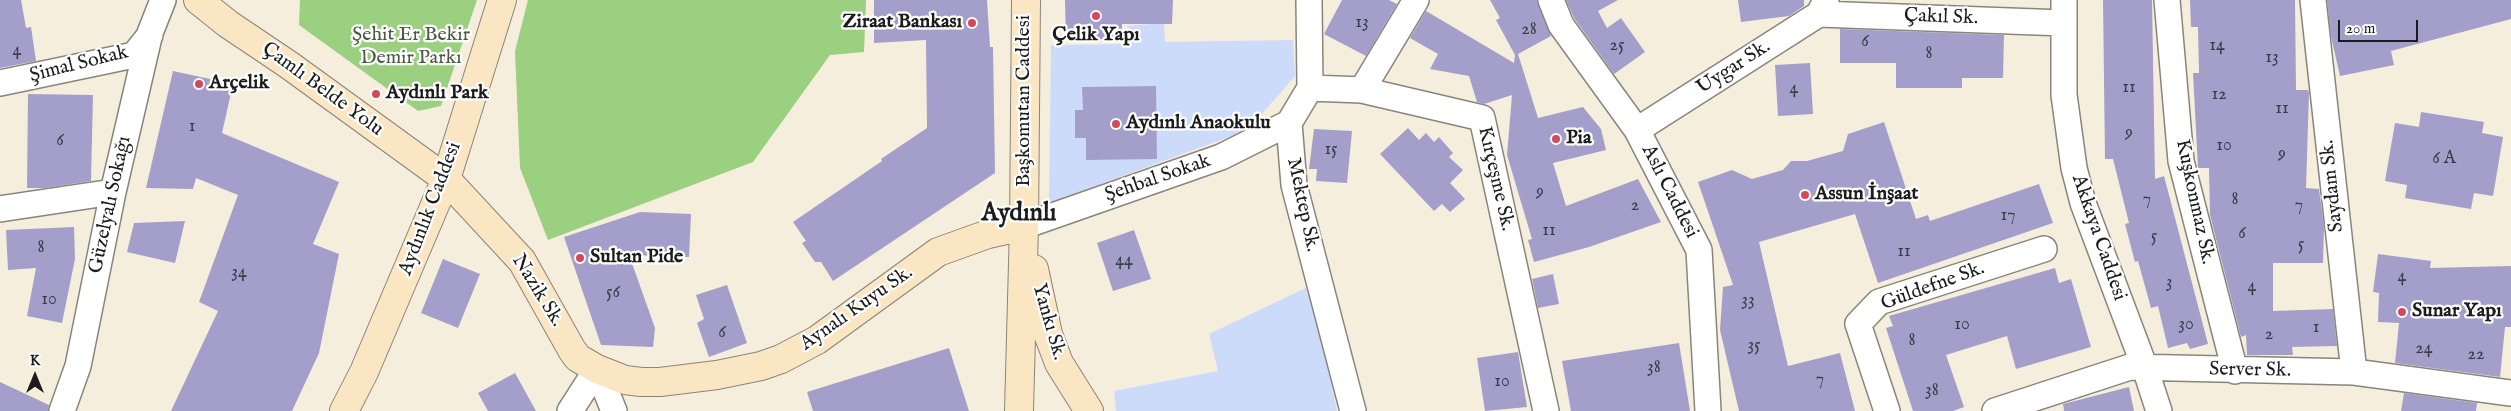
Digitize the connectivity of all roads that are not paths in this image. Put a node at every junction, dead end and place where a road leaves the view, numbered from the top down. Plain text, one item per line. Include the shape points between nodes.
1 (163, 0) edge
2 (198, 0) edge
3 (502, 0) edge
4 (1026, 0) edge
5 (1309, 0) edge
6 (1416, 0) edge
7 (1551, 0) edge
8 (2167, 0) edge
9 (2313, 0) edge
10 (1822, 7) edge
11 (2064, 11) edge
12 (150, 34) junction
13 (0, 83) edge
14 (1310, 88) junction
15 (1362, 90) junction
16 (1289, 123) junction
17 (1637, 130) junction
18 (446, 179) junction
19 (113, 192) junction
20 (0, 209) edge
21 (1024, 226) junction
22 (2044, 249) dead end
23 (2146, 368) junction
24 (598, 369) junction
25 (2235, 371) junction
26 (2354, 372) junction
27 (2511, 394) edge
28 (62, 411) edge
29 (344, 411) edge
30 (570, 411) edge
31 (589, 411) edge
32 (614, 411) edge
33 (1019, 411) edge
34 (1090, 411) edge
35 (1353, 411) edge
36 (1546, 411) edge
37 (1708, 411) edge
38 (1887, 411) edge
39 (1995, 411) edge
40 (2158, 411) edge

1 - 12 street, Güzelyalı Sokağı
2 - 18 street, Çamlı Belde Yolu
3 - 18 street, Aydınlık Caddesi
4 - 21 street, Başkomutan Caddesi
5 - 14 street
6 - 15 street
7 - 17 street, Aslı Caddesi via 1560,25
8 - 25 street, Kuşkonmaz Sk. via 2181,162
9 - 26 street, Saydam Sk.
10 - 11 street, Çakıl Sk.
10 - 17 street, Uygar Sk.
11 - 23 street, Akkaya Caddesi via 2064,95 2074,168 2083,203
12 - 13 street, Şimal Sokak via 134,55
12 - 19 street, Güzelyalı Sokağı
14 - 15 street, Kırçeşme Sk.
14 - 16 street
15 - 36 street, Kırçeşme Sk. via 1482,118
16 - 21 street, Şehbal Sokak via 1221,157
16 - 35 street, Mektep Sk. via 1294,185
17 - 37 street, Aslı Caddesi via 1699,250
18 - 24 street, Nazik Sk. via 522,261 578,358
18 - 29 street, Aydınlık Caddesi via 364,372
19 - 20 street
19 - 28 street, Güzelyalı Sokağı via 78,366
21 - 24 street, Aynalı Kuyu Sk. via 972,239 938,252 817,340 761,366 717,375 642,382 625,380
21 - 33 street, Başkomutan Caddesi
21 - 34 street, Yankı Sk. via 1048,334 1059,363
22 - 38 street, Güldefne Sk. via 1878,302 1858,324
23 - 25 street, Server Sk.
23 - 39 street, Server Sk. via 2130,367
23 - 40 street, Akkaya Caddesi
24 - 30 street
24 - 31 street
24 - 32 street
25 - 26 street, Server Sk.
26 - 27 street, Server Sk.

